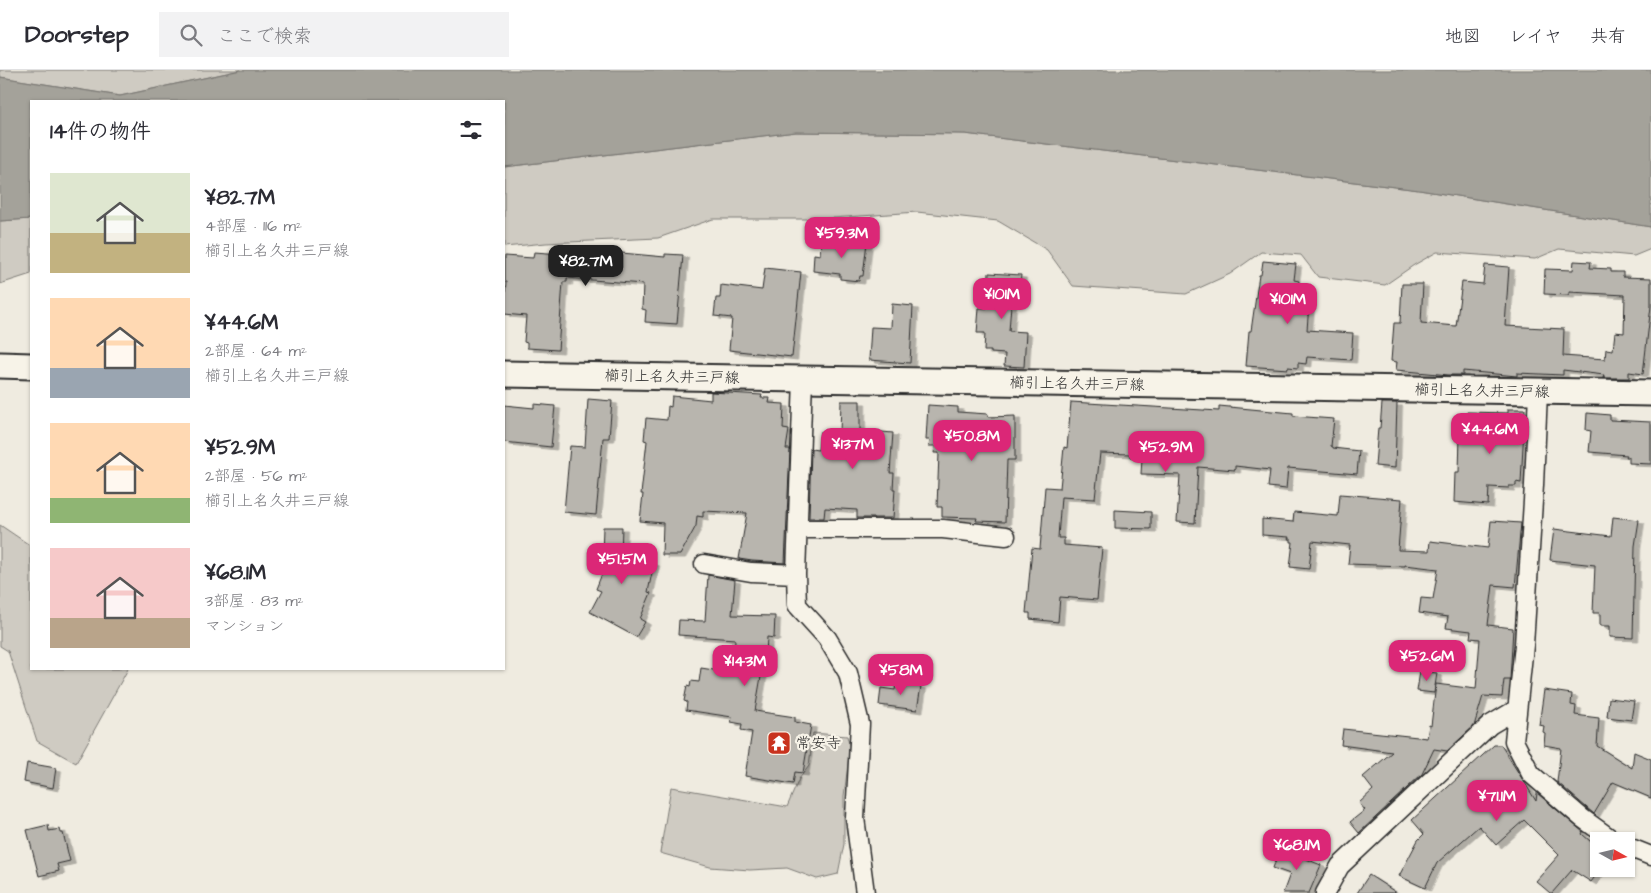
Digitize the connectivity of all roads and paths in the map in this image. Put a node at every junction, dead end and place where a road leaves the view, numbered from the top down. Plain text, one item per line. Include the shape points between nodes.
1 (0, 366) edge
2 (30, 366) edge
3 (505, 374) edge
4 (803, 379) junction
5 (1538, 392) junction
6 (1651, 393) edge
7 (798, 529) junction
8 (1006, 536) dead end
9 (704, 564) dead end
10 (796, 574) junction
11 (1517, 709) junction
12 (1601, 832) edge
13 (1635, 850) edge
14 (1651, 856) edge
15 (865, 893) edge
16 (1325, 893) edge

1 - 2 main road
3 - 4 main road, 櫛引上名久井三戸線
4 - 5 main road, 櫛引上名久井三戸線
4 - 7 street
5 - 6 main road, 櫛引上名久井三戸線
5 - 11 street
7 - 8 street via 943,529
7 - 10 street
9 - 10 street via 751,572
10 - 15 street via 798,605 827,638 848,672 860,724 855,818
11 - 12 street via 1514,741 1531,774
11 - 16 street via 1490,725 1340,866
13 - 14 street

